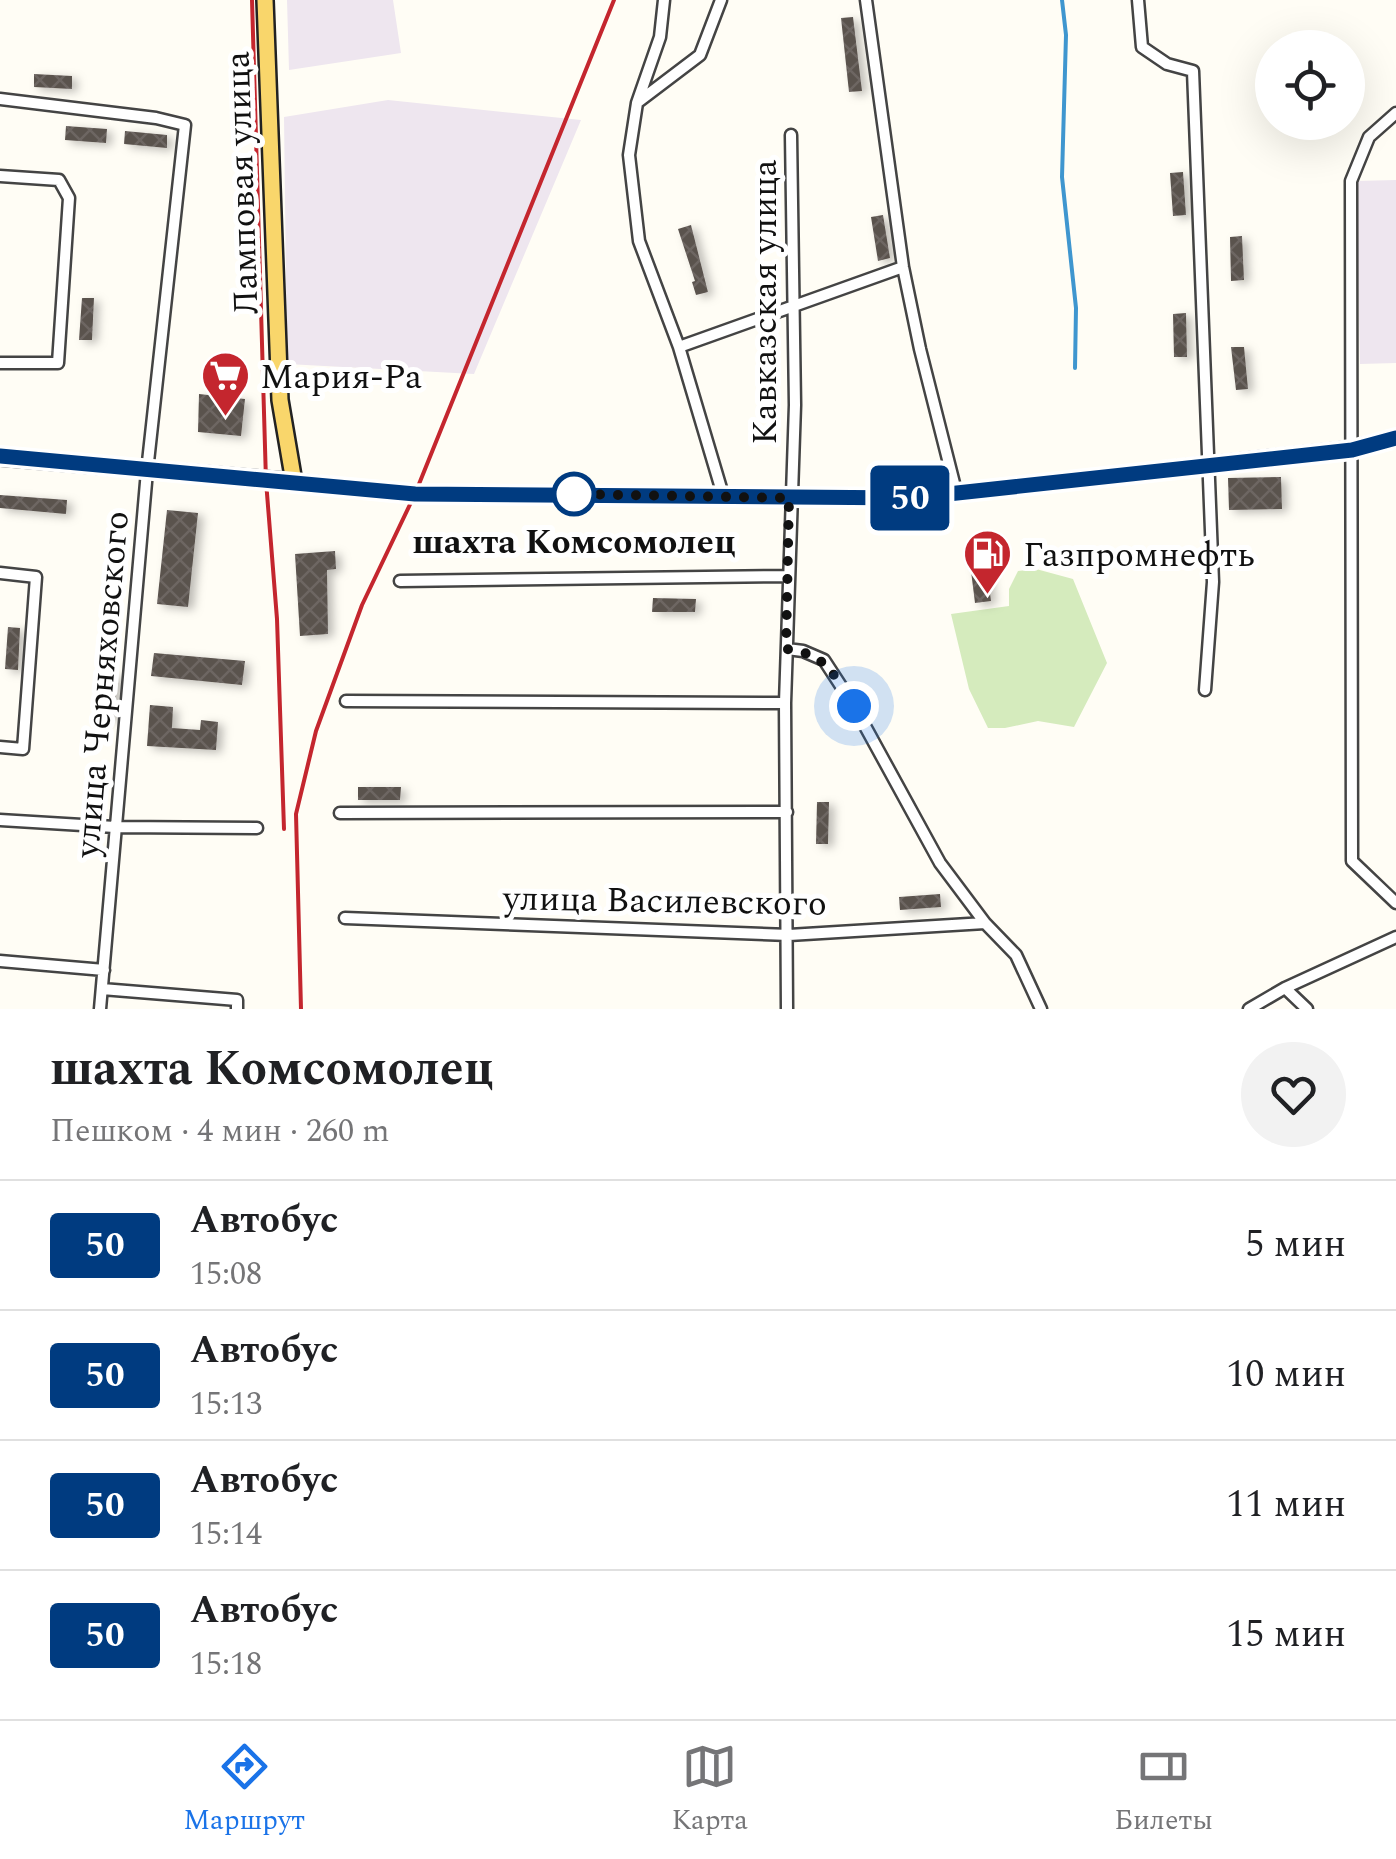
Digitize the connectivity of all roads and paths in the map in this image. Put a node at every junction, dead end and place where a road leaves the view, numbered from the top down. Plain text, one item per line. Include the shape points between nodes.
1 (265, 0) edge
2 (664, 0) edge
3 (721, 0) edge
4 (866, 0) edge
5 (1138, 0) edge
6 (0, 99) edge
7 (637, 103) junction
8 (1396, 113) edge
9 (791, 135) dead end
10 (0, 176) edge
11 (904, 267) junction
12 (795, 304) junction
13 (680, 348) junction
14 (0, 363) edge
15 (1396, 438) edge
16 (1352, 450) junction
17 (0, 456) edge
18 (1208, 463) junction
19 (147, 471) junction
20 (294, 482) junction
21 (723, 495) junction
22 (957, 496) junction
23 (789, 498) junction
24 (0, 573) edge
25 (788, 576) junction
26 (400, 581) dead end
27 (786, 649) junction
28 (1204, 690) dead end
29 (346, 701) dead end
30 (785, 703) junction
31 (0, 747) edge
32 (788, 812) junction
33 (340, 814) dead end
34 (0, 820) edge
35 (115, 827) junction
36 (258, 828) dead end
37 (1396, 904) edge
38 (345, 918) dead end
39 (984, 923) junction
40 (789, 935) junction
41 (1396, 937) edge
42 (0, 961) edge
43 (104, 970) junction
44 (1284, 988) junction
45 (102, 989) junction
46 (237, 1004) edge
47 (100, 1009) edge
48 (787, 1009) edge
49 (1041, 1009) edge
50 (1249, 1009) edge
51 (1307, 1009) edge

1 - 20 main road, Ламповая улица via 280,400
2 - 7 street via 660,37
3 - 7 street via 700,56
4 - 11 street
5 - 18 street via 1142,46 1166,64 1193,70
6 - 19 street, улица Черняховского via 186,125
7 - 13 street via 629,155 640,240
8 - 16 street via 1369,136 1351,181
9 - 12 street, Кавказская улица
10 - 14 street via 59,180 69,198 58,363
11 - 12 street
11 - 22 street
12 - 13 street
12 - 23 street, Кавказская улица
13 - 21 street
15 - 16 street
16 - 18 street
16 - 37 street via 1352,860
17 - 19 main road
18 - 22 street
18 - 28 street via 1213,582
19 - 20 main road
19 - 35 street, улица Черняховского
20 - 21 street via 415,494
21 - 23 street
22 - 23 street
23 - 25 street, Кавказская улица
24 - 31 street via 36,576 23,748
25 - 26 street
25 - 27 street, Кавказская улица
27 - 30 street, Кавказская улица
27 - 39 street via 824,660 940,863
29 - 30 street
30 - 32 street, Кавказская улица
32 - 33 street
32 - 40 street, Кавказская улица
34 - 35 street
35 - 36 street
35 - 43 street, улица Черняховского
38 - 40 street, улица Василевского
39 - 40 street, улица Василевского
39 - 49 street via 1016,955
40 - 48 street, Кавказская улица
41 - 44 street
42 - 43 street
43 - 45 street, улица Черняховского
44 - 50 street
44 - 51 street
45 - 46 street
45 - 47 street, улица Черняховского

